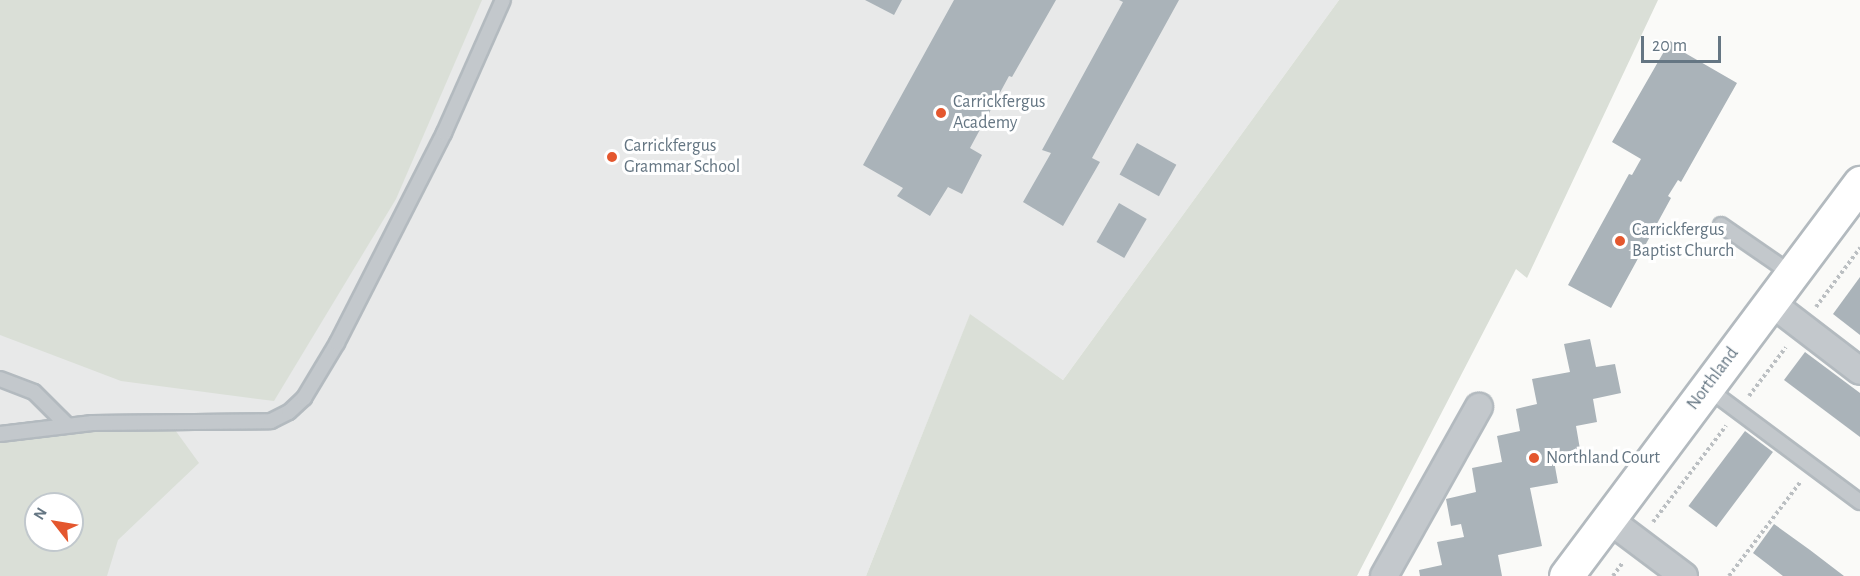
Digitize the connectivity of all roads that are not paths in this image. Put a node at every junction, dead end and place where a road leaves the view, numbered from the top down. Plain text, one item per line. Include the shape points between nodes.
1 (503, 0) edge
2 (1860, 183) edge
3 (1722, 225) dead end
4 (1791, 274) junction
5 (1770, 302) junction
6 (1860, 371) edge
7 (0, 379) edge
8 (1707, 388) junction
9 (1479, 407) dead end
10 (66, 424) junction
11 (0, 434) edge
12 (1860, 502) edge
13 (1608, 519) junction
14 (1384, 576) edge
15 (1566, 576) edge
16 (1684, 576) edge

1 - 10 lane via 444,133 338,343 304,398 271,421
2 - 4 street, Northland
3 - 4 lane
4 - 5 street, Northland
5 - 6 street
5 - 8 street, Northland
7 - 10 lane via 34,392
8 - 12 lane
8 - 13 street, Northland
9 - 14 street
10 - 11 lane
13 - 15 street, Northland
13 - 16 street

